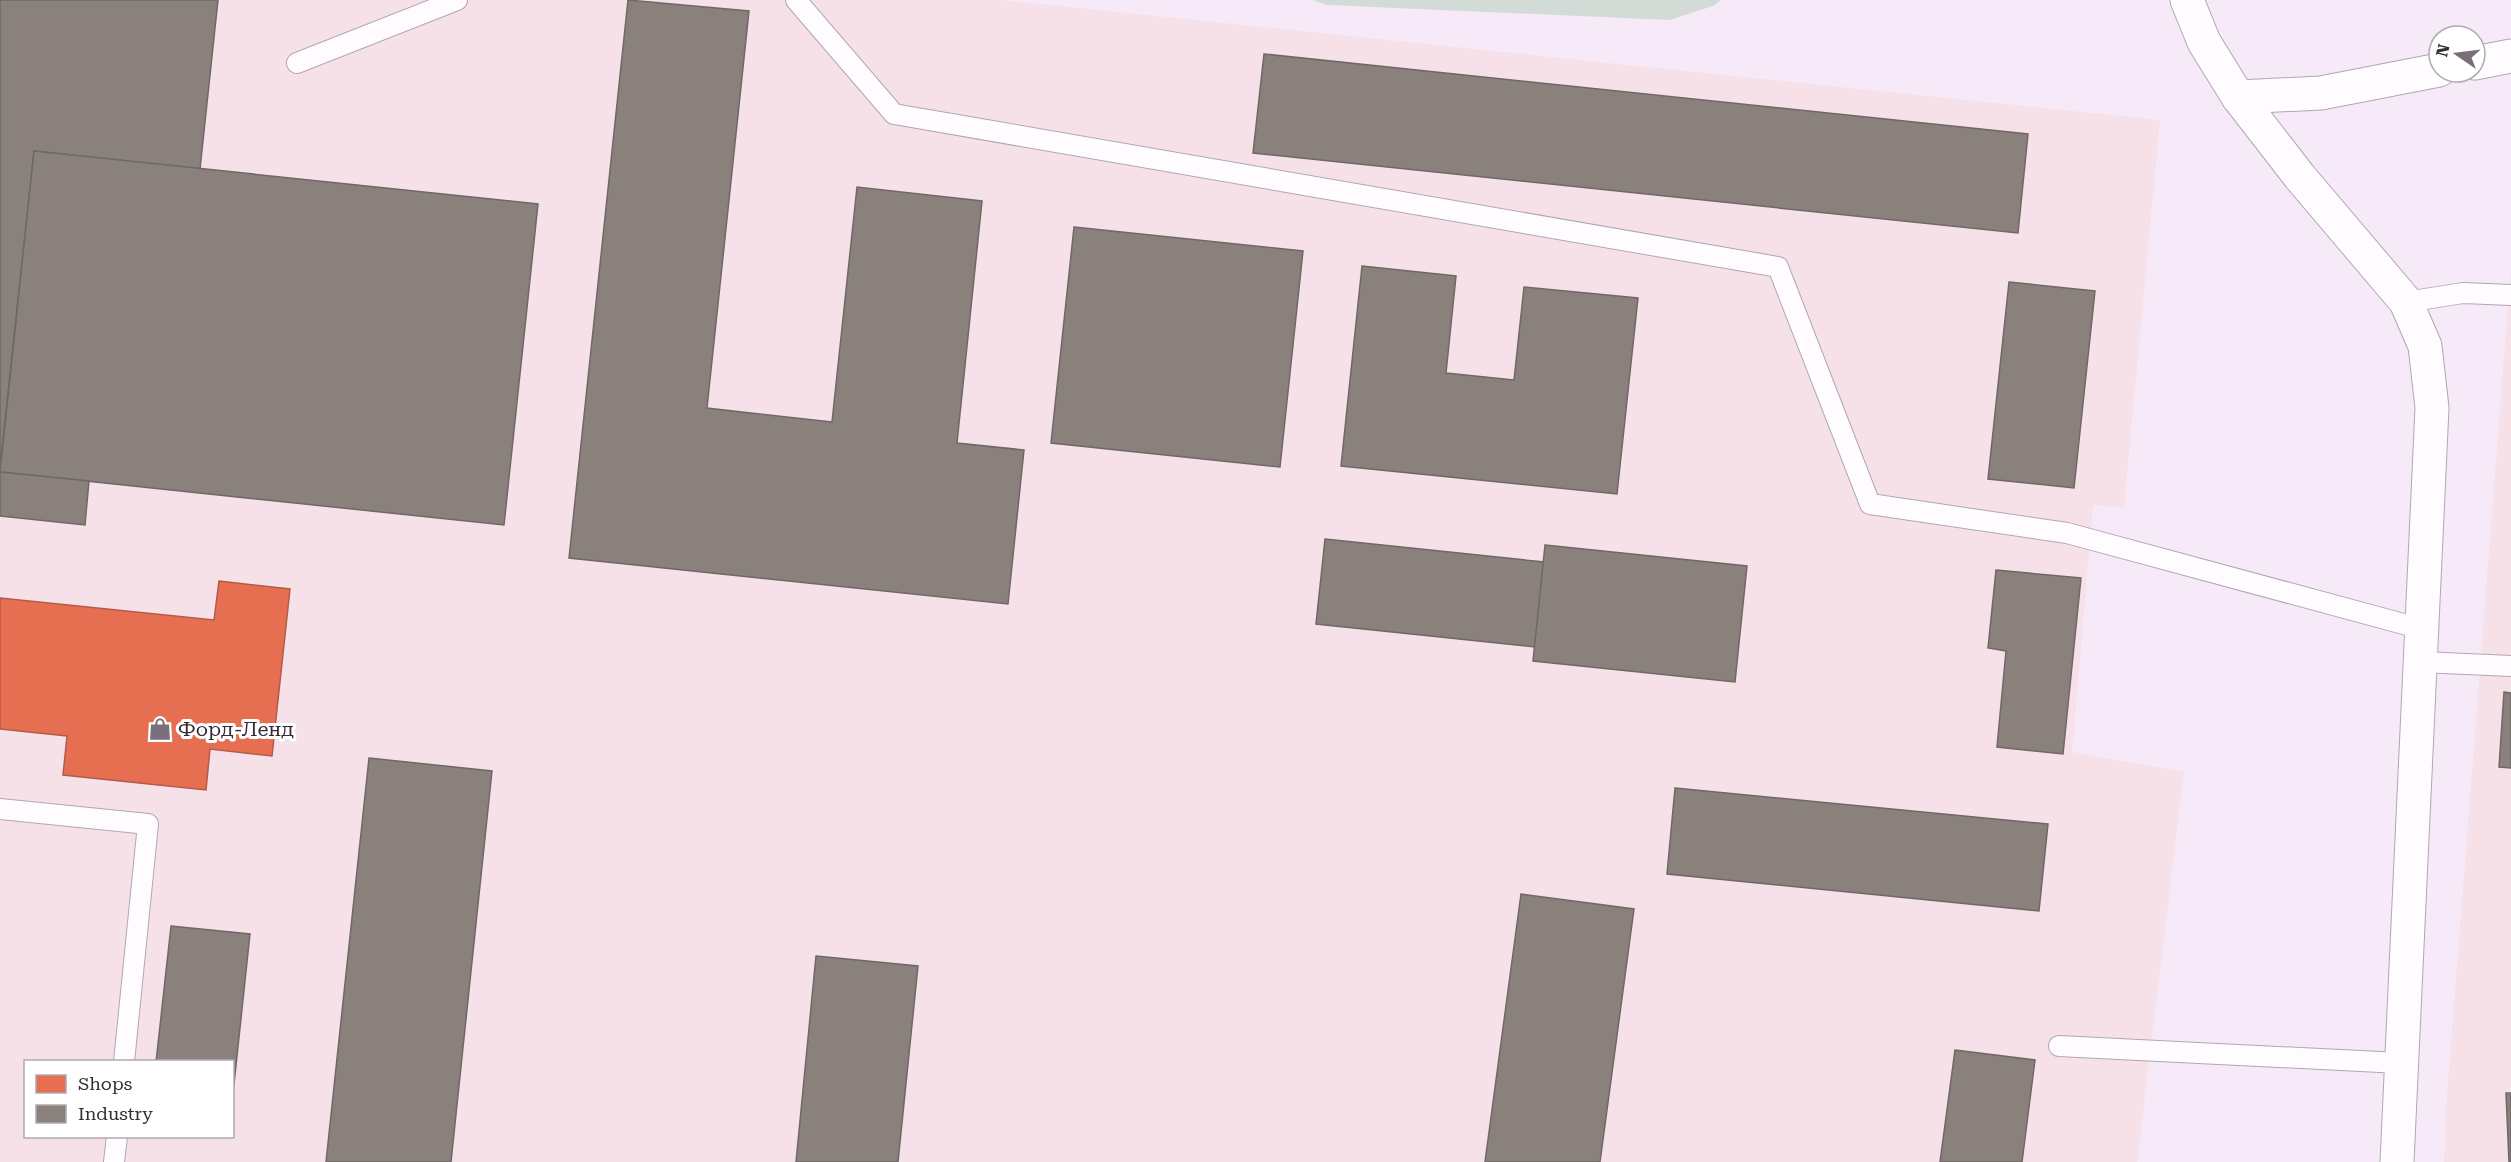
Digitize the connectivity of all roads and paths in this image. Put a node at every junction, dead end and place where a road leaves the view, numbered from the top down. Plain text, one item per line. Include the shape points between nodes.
1 (457, 0) edge
2 (796, 0) edge
3 (2187, 0) edge
4 (2511, 56) edge
5 (2487, 61) edge
6 (297, 63) dead end
7 (2427, 72) edge
8 (2238, 97) junction
9 (2511, 295) edge
10 (2406, 302) junction
11 (2422, 629) junction
12 (2421, 662) junction
13 (2511, 666) edge
14 (0, 809) edge
15 (2059, 1046) dead end
16 (124, 1060) edge
17 (2400, 1063) junction
18 (117, 1138) edge
19 (114, 1162) edge
20 (2397, 1162) edge

1 - 6 lane
2 - 11 lane via 894,114 1778,267 1870,504 2067,532
3 - 8 street via 2204,42
4 - 5 street
7 - 8 street via 2321,93
8 - 10 street
9 - 10 lane via 2463,293
10 - 11 street via 2425,346 2432,408
11 - 12 street
12 - 13 lane
12 - 17 street
14 - 16 lane via 148,824
15 - 17 lane
17 - 20 street
18 - 19 lane

